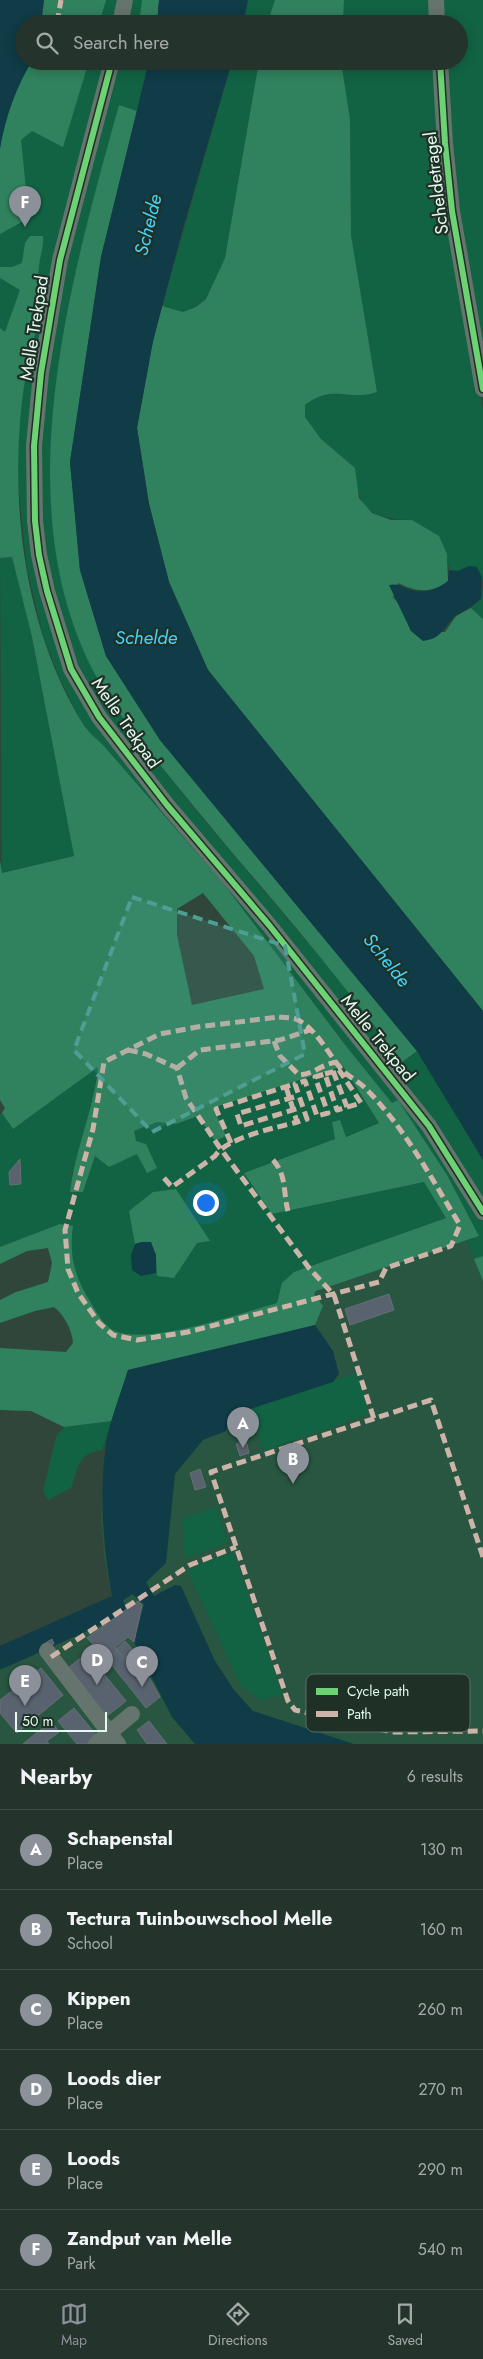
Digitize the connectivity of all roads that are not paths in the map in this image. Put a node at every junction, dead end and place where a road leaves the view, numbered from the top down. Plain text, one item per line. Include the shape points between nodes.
1 (125, 0) edge
2 (436, 0) edge
3 (122, 15) edge
4 (437, 15) edge
5 (110, 70) edge
6 (441, 70) edge
7 (483, 389) edge
8 (483, 1212) edge
9 (47, 1652) dead end
10 (132, 1714) dead end
11 (114, 1739) edge
12 (96, 1744) edge

1 - 3 lane
2 - 4 lane
5 - 8 lane, Melle Trekpad via 60,260 41,373 34,446 39,555 71,668 99,717 167,805 269,925 429,1126
6 - 7 lane, Scheldetragel via 452,211
9 - 11 lane
10 - 11 lane
11 - 12 lane

